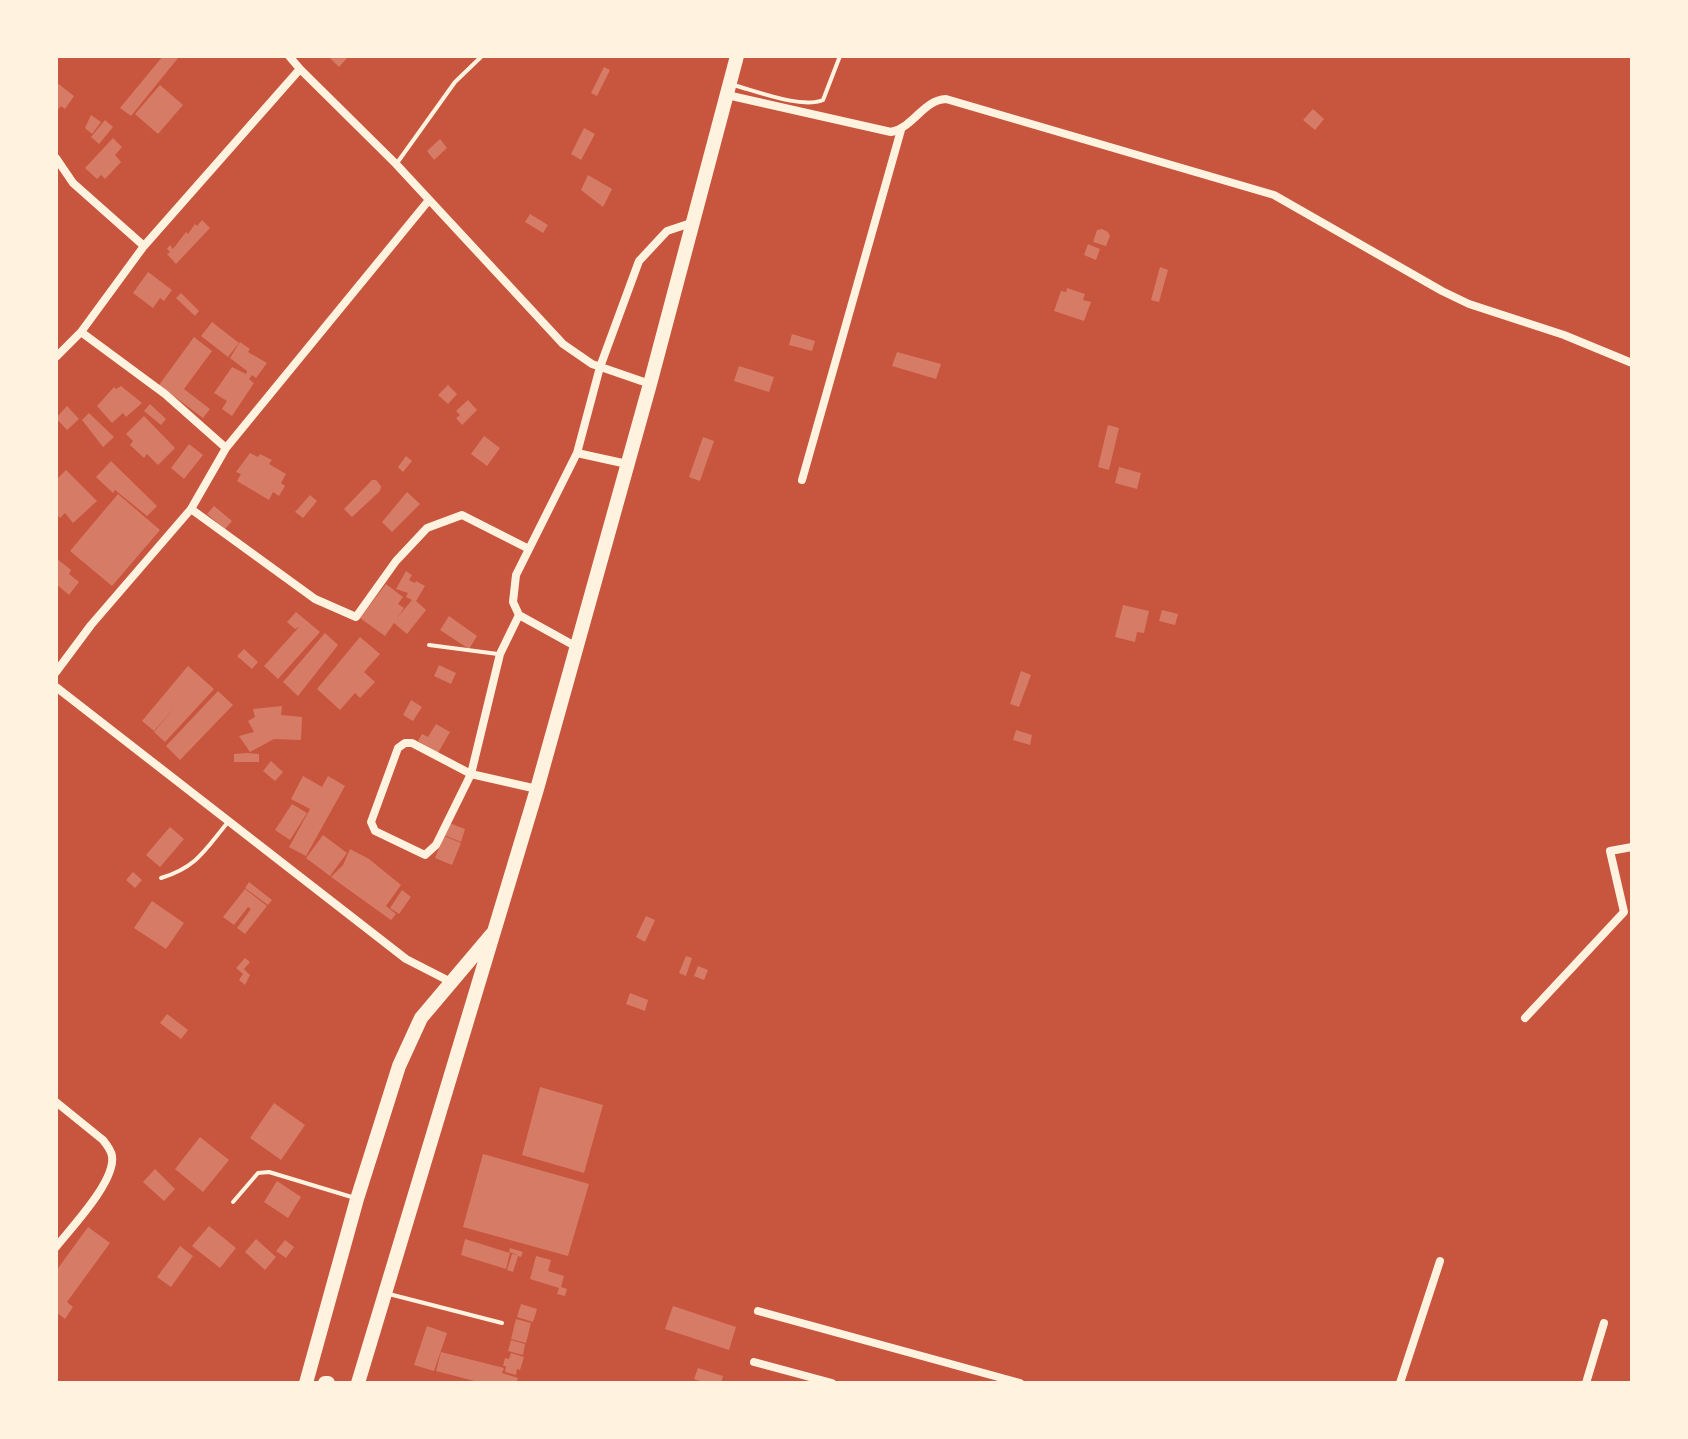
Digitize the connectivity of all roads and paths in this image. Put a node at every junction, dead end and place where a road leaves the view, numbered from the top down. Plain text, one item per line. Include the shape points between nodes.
1 (289, 56) edge
2 (482, 56) edge
3 (737, 56) edge
4 (840, 56) edge
5 (300, 69) junction
6 (729, 90) junction
7 (901, 130) junction
8 (56, 158) edge
9 (396, 164) junction
10 (429, 200) junction
11 (694, 222) junction
12 (144, 246) junction
13 (81, 332) junction
14 (56, 357) edge
15 (1632, 363) edge
16 (600, 367) junction
17 (650, 384) junction
18 (226, 448) junction
19 (577, 453) junction
20 (627, 464) junction
21 (802, 480) dead end
22 (191, 509) junction
23 (529, 549) junction
24 (519, 615) junction
25 (429, 645) dead end
26 (575, 646) junction
27 (500, 654) junction
28 (56, 672) edge
29 (56, 687) edge
30 (471, 774) junction
31 (537, 789) junction
32 (228, 822) junction
33 (1632, 847) edge
34 (161, 878) dead end
35 (495, 931) junction
36 (451, 982) junction
37 (1525, 1018) dead end
38 (56, 1102) edge
39 (357, 1199) junction
40 (233, 1202) dead end
41 (56, 1247) edge
42 (1440, 1261) dead end
43 (386, 1293) junction
44 (758, 1311) dead end
45 (502, 1323) dead end
46 (1604, 1323) dead end
47 (754, 1362) dead end
48 (306, 1383) edge
49 (358, 1383) edge
50 (832, 1383) edge
51 (1020, 1383) edge
52 (1400, 1383) edge
53 (1586, 1383) edge

1 - 5 street
2 - 9 lane via 455,82
3 - 6 highway
4 - 6 lane via 818,102
5 - 9 street
5 - 12 street
6 - 7 street via 884,131
6 - 11 highway
7 - 15 street via 931,103 946,99 1274,195 1469,304
7 - 21 street
8 - 12 street via 73,183
9 - 10 street
10 - 16 street via 563,344
10 - 18 street
11 - 16 street via 667,231 639,261
11 - 17 highway
12 - 13 street
13 - 14 street
13 - 18 street via 165,394
16 - 17 street
16 - 19 street
17 - 20 highway
18 - 22 street
19 - 20 street
19 - 23 street
20 - 26 highway
22 - 23 street via 315,599 356,617 427,528 462,515
22 - 28 street
23 - 24 street via 516,575 513,602
24 - 26 street
24 - 27 street
25 - 27 lane
26 - 31 highway
27 - 30 street
29 - 32 street
30 - 30 street via 405,743 398,748 371,822 375,831 425,855 431,852
30 - 31 street
31 - 35 highway
32 - 34 lane via 196,862
32 - 36 street via 406,959
33 - 37 street via 1610,851 1624,912
35 - 36 highway
35 - 43 highway
36 - 39 highway via 421,1018 399,1066
38 - 41 street via 103,1140 113,1161 100,1191
39 - 40 lane via 269,1172 258,1173
39 - 48 highway
42 - 52 street
43 - 45 lane
43 - 49 highway
44 - 51 street
46 - 53 street
47 - 50 street

